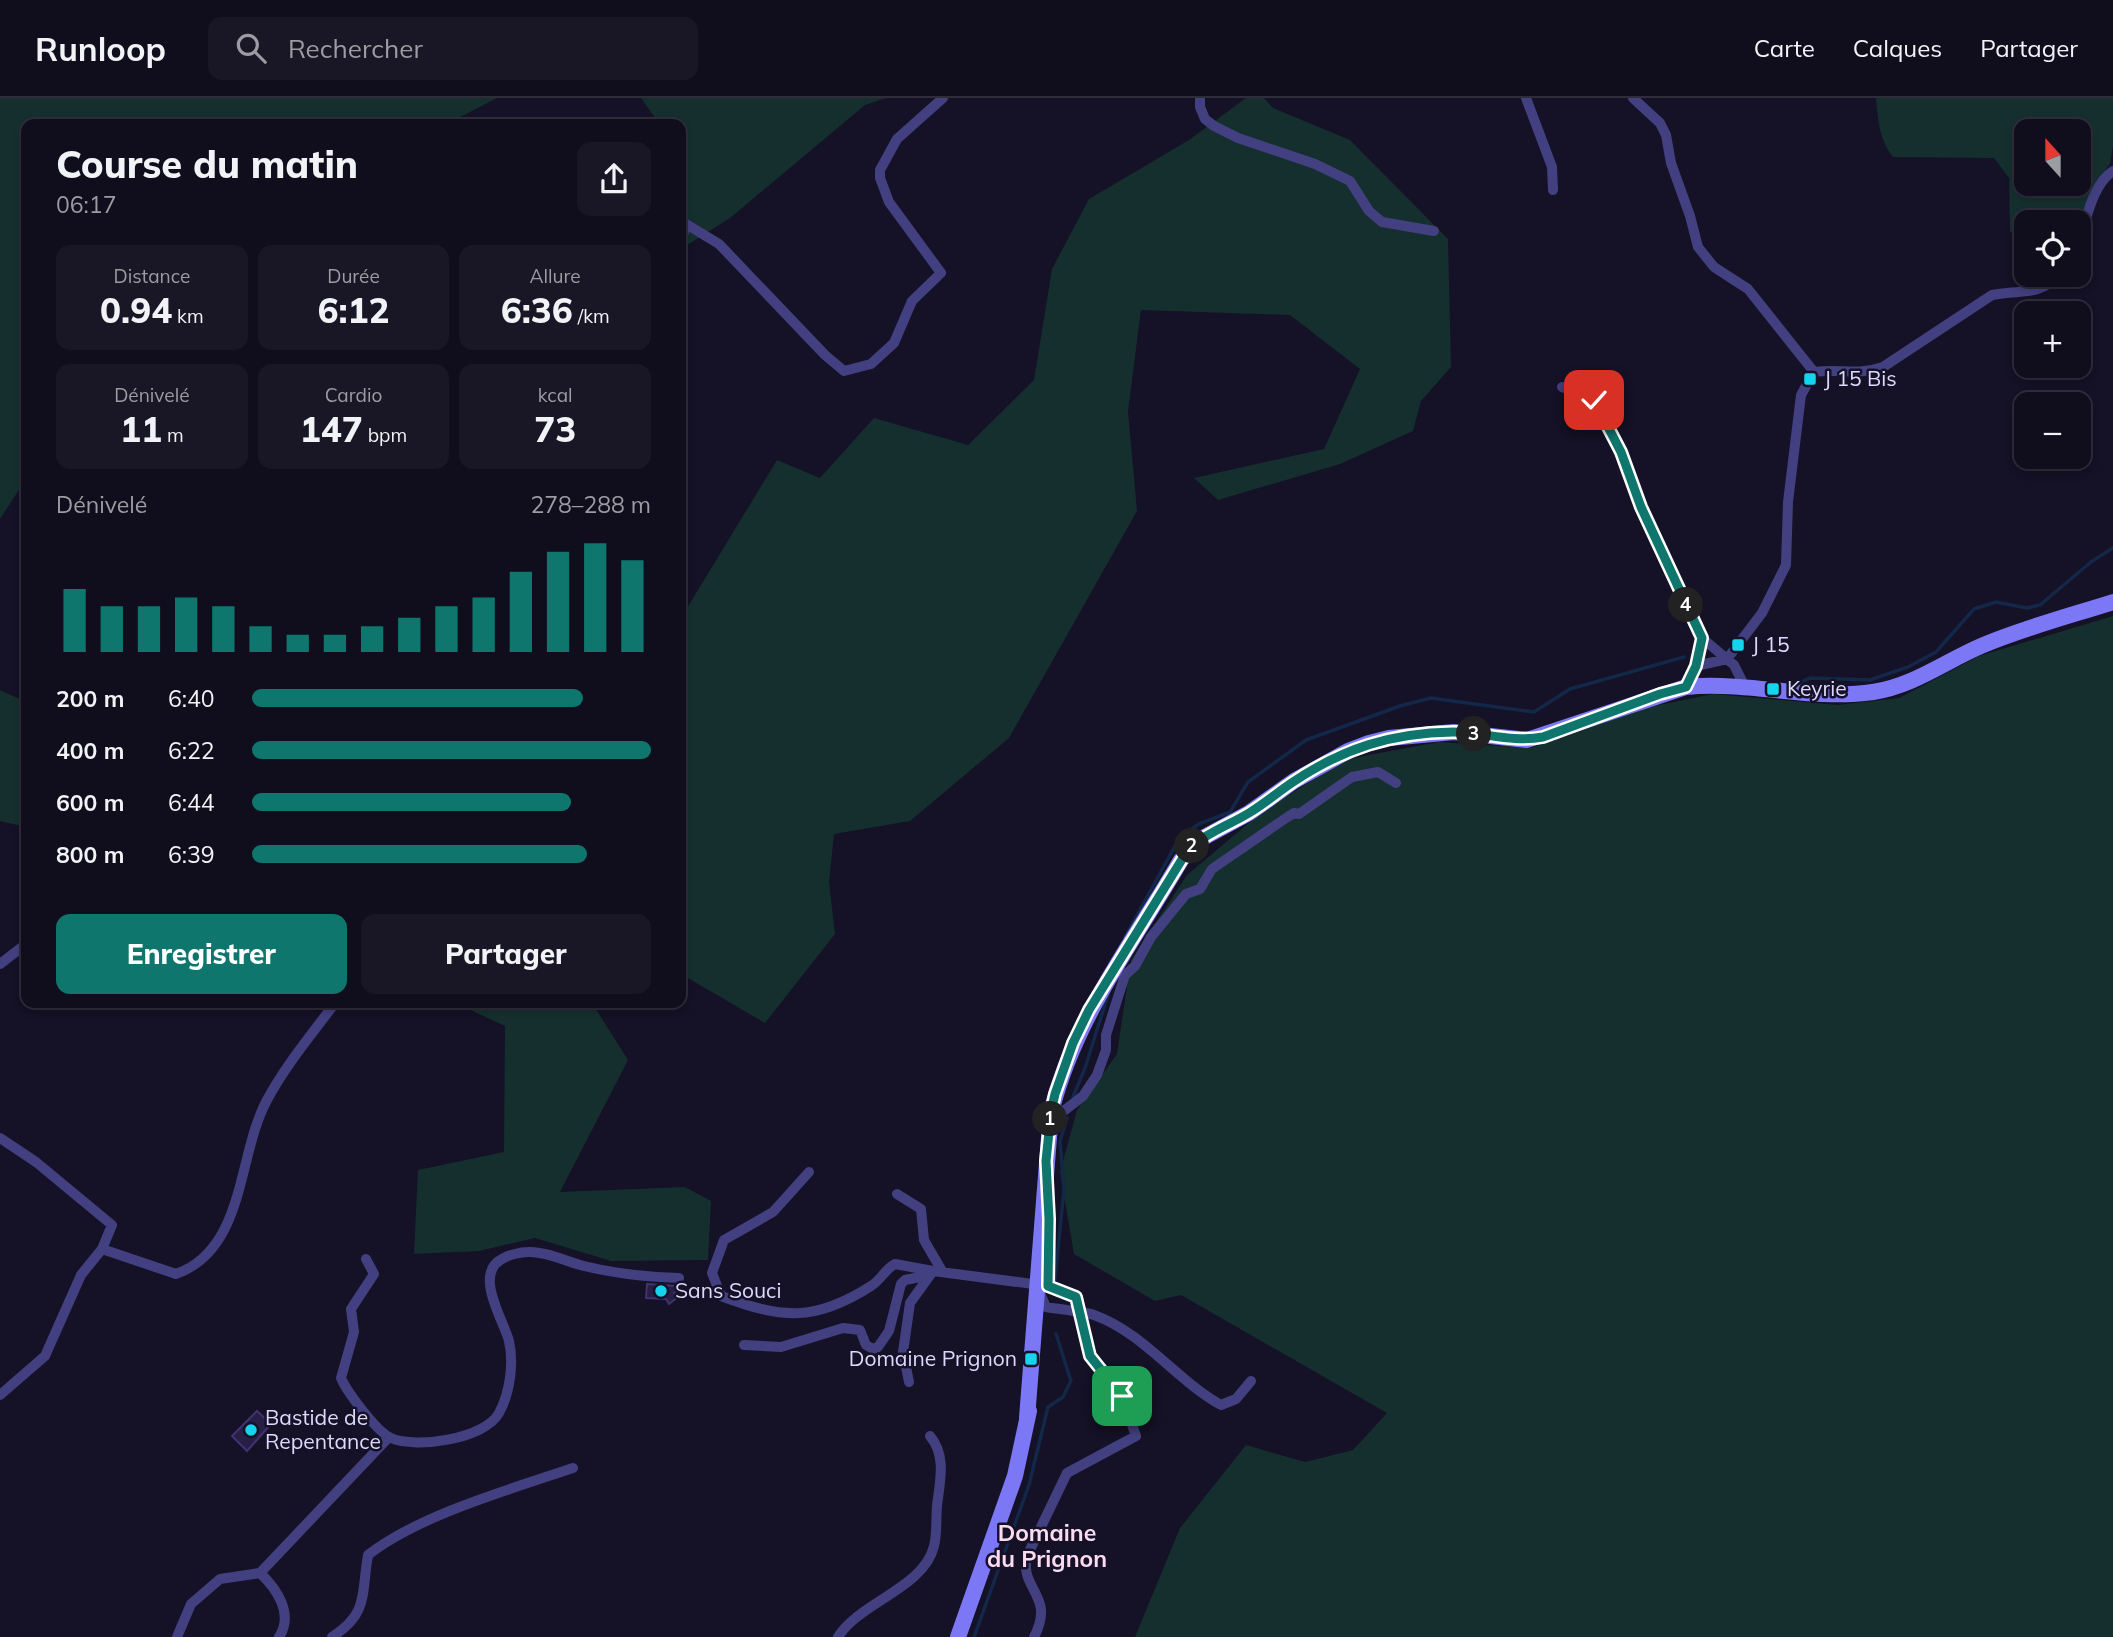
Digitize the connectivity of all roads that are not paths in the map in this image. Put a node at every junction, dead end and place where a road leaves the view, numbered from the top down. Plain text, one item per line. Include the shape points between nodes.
1 (943, 98) edge
2 (1200, 98) edge
3 (1526, 98) edge
4 (1633, 98) edge
5 (2113, 171) edge
6 (1553, 190) dead end
7 (2090, 210) edge
8 (686, 224) edge
9 (1434, 231) dead end
10 (2047, 287) edge
11 (1814, 372) junction
12 (1562, 387) dead end
13 (2113, 602) edge
14 (1702, 638) junction
15 (1727, 659) junction
16 (1696, 666) junction
17 (1686, 687) junction
18 (1745, 687) junction
19 (1396, 783) dead end
20 (21, 948) edge
21 (0, 964) edge
22 (1119, 972) junction
23 (331, 1008) edge
24 (1051, 1112) junction
25 (0, 1138) edge
26 (809, 1172) dead end
27 (897, 1194) dead end
28 (102, 1249) junction
29 (366, 1259) dead end
30 (935, 1272) junction
31 (679, 1278) dead end
32 (1047, 1287) junction
33 (1051, 1308) junction
34 (1081, 1314) junction
35 (744, 1345) dead end
36 (1251, 1381) dead end
37 (909, 1382) dead end
38 (0, 1395) edge
39 (1027, 1418) junction
40 (930, 1436) dead end
41 (389, 1437) junction
42 (573, 1468) dead end
43 (260, 1573) junction
44 (177, 1637) edge
45 (279, 1637) edge
46 (332, 1637) edge
47 (838, 1637) edge
48 (958, 1637) edge
49 (1034, 1637) edge

1 - 8 street via 897,139 880,170 889,202 941,273 912,301 894,342 871,364 844,371 719,244
2 - 9 street via 1205,119 1214,126 1350,181 1382,222
3 - 6 street via 1552,167
4 - 11 street via 1660,123 1666,135 1698,247 1714,267 1748,289
5 - 7 street via 2104,177
10 - 11 street via 1983,300 1883,367 1864,373
11 - 15 street via 1801,395 1788,502 1786,565 1762,613
12 - 14 street via 1594,400 1602,410
13 - 18 main road via 2002,638 1893,688 1817,694
14 - 15 street
14 - 16 street
15 - 16 street
15 - 18 street
16 - 17 street
17 - 18 main road
17 - 22 main road via 1527,740 1454,732 1389,738 1348,751 1189,848
19 - 22 street via 1378,772 1352,777 1286,818 1212,869 1200,889 1186,894 1151,937 1135,966
20 - 21 street
22 - 24 main road via 1073,1043
22 - 24 street via 1107,1050 1097,1076 1065,1111
23 - 28 street via 267,1100 219,1240 201,1261 176,1274
24 - 32 main road via 1046,1161
25 - 28 street via 111,1225
26 - 30 street via 772,1212 724,1240 712,1273 721,1296 781,1315 801,1315 846,1300 873,1285 895,1264
27 - 30 street via 921,1209 924,1240
28 - 38 street via 80,1275 45,1356
29 - 41 street via 374,1275 351,1309 354,1332 341,1378 348,1394
30 - 32 street
30 - 35 street via 901,1284 889,1331 878,1348 866,1345 860,1330 852,1328 781,1347
30 - 37 street via 910,1303 903,1352
31 - 41 street via 613,1273 529,1251 501,1259 489,1281 511,1358 508,1391 498,1416 463,1438 403,1441
32 - 33 main road
32 - 34 street via 1076,1297
32 - 39 main road
33 - 34 street
33 - 39 main road
34 - 36 street via 1091,1314 1122,1330 1222,1405 1236,1399
34 - 49 street via 1090,1356 1122,1396 1136,1436 1067,1473 1024,1569 1042,1606
39 - 48 main road via 1015,1476
40 - 47 street via 941,1461 934,1546 913,1576 846,1625
41 - 43 street
42 - 46 street via 441,1515 378,1547 368,1555 360,1611
43 - 44 street via 220,1579 191,1604
43 - 45 street via 275,1588 284,1611

